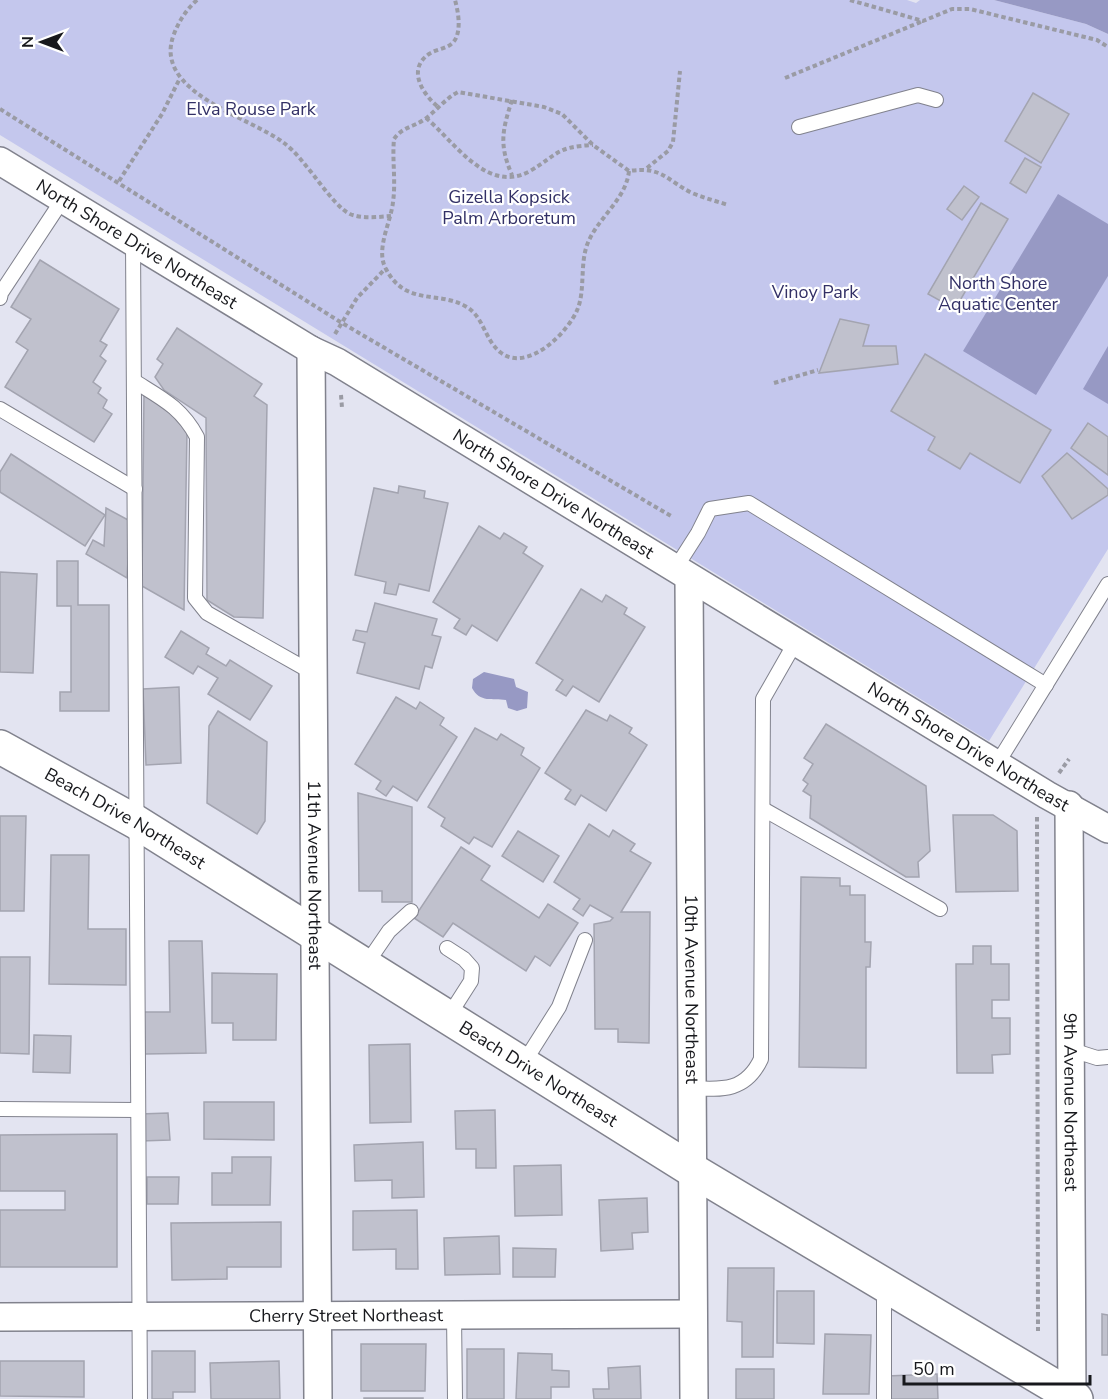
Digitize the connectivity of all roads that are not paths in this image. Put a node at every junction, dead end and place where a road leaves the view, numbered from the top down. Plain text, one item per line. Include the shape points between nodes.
1 (936, 100) dead end
2 (799, 128) dead end
3 (0, 161) edge
4 (63, 199) junction
5 (133, 242) junction
6 (0, 298) edge
7 (311, 350) junction
8 (134, 381) junction
9 (0, 409) edge
10 (135, 489) junction
11 (682, 574) junction
12 (1108, 585) edge
13 (795, 642) junction
14 (313, 673) junction
15 (1046, 685) junction
16 (0, 747) edge
17 (997, 764) junction
18 (1058, 800) junction
19 (763, 809) junction
20 (136, 822) junction
21 (1108, 830) edge
22 (940, 909) dead end
23 (411, 911) dead end
24 (314, 934) junction
25 (585, 940) dead end
26 (447, 948) dead end
27 (365, 966) junction
28 (448, 1017) junction
29 (1072, 1050) junction
30 (1108, 1057) edge
31 (523, 1064) junction
32 (692, 1088) junction
33 (0, 1109) edge
34 (138, 1110) junction
35 (692, 1170) junction
36 (884, 1283) junction
37 (693, 1314) junction
38 (454, 1315) junction
39 (316, 1316) junction
40 (0, 1317) edge
41 (139, 1317) junction
42 (1073, 1398) edge
43 (140, 1399) edge
44 (318, 1399) edge
45 (455, 1399) edge
46 (694, 1399) edge
47 (884, 1399) edge

1 - 2 lane via 918,95
3 - 4 street, North Shore Drive Northeast
4 - 5 street, North Shore Drive Northeast
4 - 6 lane
5 - 7 street, North Shore Drive Northeast
5 - 8 lane
7 - 11 street, North Shore Drive Northeast via 337,362
7 - 14 street, 11th Avenue Northeast
8 - 10 lane
8 - 14 lane via 178,409 197,436 195,597 207,613
9 - 10 lane
10 - 20 lane
11 - 13 street, North Shore Drive Northeast
11 - 15 lane via 710,509 750,503
11 - 32 street, 10th Avenue Northeast
12 - 15 lane
13 - 17 street, North Shore Drive Northeast
13 - 19 lane via 764,699
14 - 24 street, 11th Avenue Northeast
15 - 17 lane
16 - 20 street, Beach Drive Northeast
17 - 18 street, North Shore Drive Northeast
18 - 21 street, North Shore Drive Northeast
18 - 29 street, 9th Avenue Northeast
19 - 22 lane
19 - 32 lane via 761,1059 755,1072 738,1086
20 - 24 street, Beach Drive Northeast
20 - 34 lane
23 - 27 lane via 389,932
24 - 27 street, Beach Drive Northeast
24 - 39 street, 11th Avenue Northeast
25 - 31 lane via 559,1007
26 - 28 lane via 472,968 471,981
27 - 28 street, Beach Drive Northeast
28 - 31 street, Beach Drive Northeast
29 - 30 lane via 1097,1058
29 - 42 street, 9th Avenue Northeast
31 - 35 street, Beach Drive Northeast
32 - 35 street, 10th Avenue Northeast
33 - 34 lane
34 - 41 lane
35 - 36 street, Beach Drive Northeast
35 - 37 street, 10th Avenue Northeast
36 - 42 street, Beach Drive Northeast
36 - 47 lane
37 - 38 street, Cherry Street Northeast
37 - 46 street, 10th Avenue Northeast
38 - 39 street, Cherry Street Northeast
38 - 45 lane
39 - 41 street, Cherry Street Northeast
39 - 44 street, 11th Avenue Northeast
40 - 41 street, Cherry Street Northeast
41 - 43 lane

